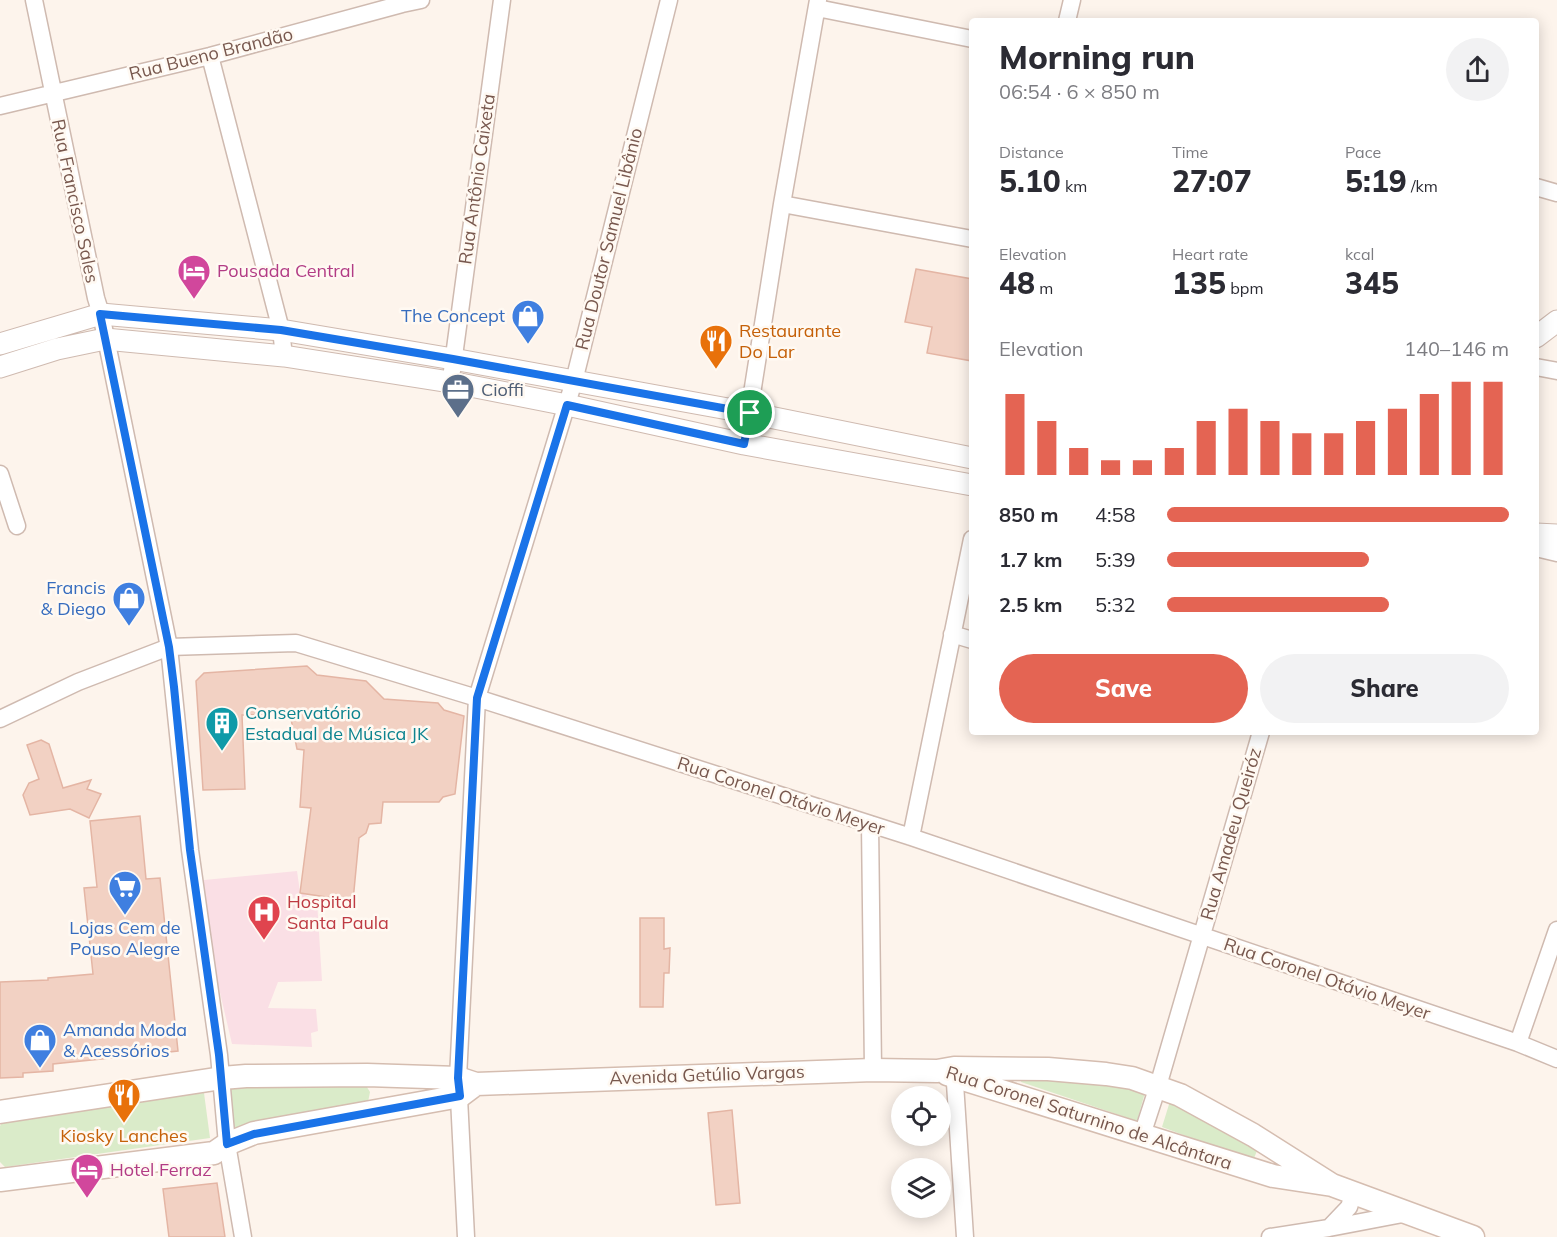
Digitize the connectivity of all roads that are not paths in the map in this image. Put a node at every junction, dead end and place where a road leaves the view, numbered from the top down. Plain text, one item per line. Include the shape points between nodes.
1 (34, 0) edge
2 (421, 0) edge
3 (502, 0) edge
4 (669, 0) edge
5 (1072, 0) edge
6 (401, 2) edge
7 (818, 4) edge
8 (1068, 18) edge
9 (969, 38) edge
10 (210, 56) junction
11 (52, 93) junction
12 (0, 106) edge
13 (1539, 188) edge
14 (1557, 194) edge
15 (782, 204) junction
16 (969, 238) edge
17 (100, 314) junction
18 (1557, 321) edge
19 (281, 330) junction
20 (1539, 335) edge
21 (105, 339) junction
22 (0, 344) edge
23 (284, 356) junction
24 (453, 359) junction
25 (0, 367) edge
26 (1539, 368) edge
27 (1557, 371) edge
28 (574, 381) junction
29 (450, 382) junction
30 (567, 405) junction
31 (750, 413) junction
32 (744, 444) junction
33 (969, 457) edge
34 (0, 474) edge
35 (969, 484) edge
36 (16, 526) dead end
37 (1539, 534) edge
38 (1557, 535) edge
39 (1539, 549) edge
40 (969, 553) edge
41 (1557, 553) edge
42 (952, 634) junction
43 (969, 639) edge
44 (169, 647) junction
45 (477, 698) junction
46 (0, 719) edge
47 (1259, 735) edge
48 (870, 824) junction
49 (910, 837) junction
50 (1557, 930) edge
51 (1201, 936) junction
52 (1518, 1043) junction
53 (1557, 1059) edge
54 (873, 1070) junction
55 (948, 1072) junction
56 (367, 1075) junction
57 (222, 1078) junction
58 (465, 1086) junction
59 (1158, 1086) junction
60 (0, 1112) edge
61 (371, 1112) junction
62 (1142, 1135) junction
63 (227, 1144) junction
64 (0, 1180) edge
65 (1332, 1185) junction
66 (1354, 1192) junction
67 (1408, 1213) junction
68 (1329, 1228) junction
69 (243, 1237) edge
70 (466, 1237) edge
71 (965, 1237) edge
72 (1270, 1237) edge
73 (1473, 1237) edge

1 - 11 street, Rua Francisco Sales
2 - 6 street, Rua Bueno Brandão
3 - 24 street, Rua Antônio Caixeta
4 - 28 street, Rua Doutor Samuel Libânio
5 - 8 street
6 - 10 street, Rua Bueno Brandão
7 - 9 street
7 - 15 street
10 - 11 street, Rua Bueno Brandão
10 - 19 street
11 - 12 street, Rua Bueno Brandão
11 - 17 street, Rua Francisco Sales
13 - 14 street
15 - 16 street
15 - 31 street
17 - 19 street
17 - 21 street, Rua Francisco Sales
17 - 22 street
18 - 20 street
19 - 23 street
19 - 24 street
21 - 23 street
21 - 25 street
21 - 44 street, Rua Francisco Sales
23 - 29 street
24 - 28 street
24 - 29 street, Rua Antônio Caixeta
26 - 27 street
28 - 30 street, Rua Doutor Samuel Libânio
28 - 31 street
29 - 30 street
30 - 32 street
30 - 45 street, Rua Doutor Samuel Libânio
31 - 32 street
31 - 33 street
32 - 35 street
34 - 36 street
37 - 38 street
39 - 41 street
40 - 42 street
42 - 43 street
42 - 49 street
44 - 45 street, Rua Coronel Otávio Meyer via 297,643
44 - 46 street, Rua Coronel Otávio Meyer via 78,682
44 - 57 street, Rua Francisco Sales via 190,850
45 - 48 street, Rua Coronel Otávio Meyer
45 - 58 street, Rua Doutor Samuel Libânio
47 - 51 street, Rua Amadeu Queiróz
48 - 49 street, Rua Coronel Otávio Meyer
48 - 54 street
49 - 51 street, Rua Coronel Otávio Meyer
50 - 52 street
51 - 52 street, Rua Coronel Otávio Meyer
51 - 59 street, Rua Amadeu Queiróz
52 - 53 street, Rua Coronel Otávio Meyer
54 - 55 main road, Avenida Getúlio Vargas
54 - 58 main road, Avenida Getúlio Vargas
55 - 59 main road, Rua Coronel Saturnino de Alcântara via 1048,1069 1132,1078
55 - 62 main road, Rua Coronel Saturnino de Alcântara
55 - 71 street
56 - 57 main road, Avenida Getúlio Vargas
56 - 58 main road, Avenida Getúlio Vargas
56 - 61 main road via 377,1099
57 - 60 main road, Avenida Getúlio Vargas
57 - 63 street, Rua Francisco Sales
58 - 61 main road, Avenida Getúlio Vargas
58 - 70 street, Rua Doutor Samuel Libânio
59 - 62 street, Rua Amadeu Queiróz
59 - 65 main road, Rua Coronel Saturnino de Alcântara via 1253,1135
61 - 63 main road, Avenida Getúlio Vargas via 254,1134
62 - 65 main road, Rua Coronel Saturnino de Alcântara via 1273,1176
63 - 64 main road, Avenida Getúlio Vargas via 214,1154
63 - 69 street, Rua Francisco Sales
65 - 66 main road, Rua Coronel Saturnino de Alcântara
66 - 67 main road, Rua Coronel Saturnino de Alcântara
66 - 68 street via 1349,1207
67 - 68 street
67 - 73 main road, Rua Coronel Saturnino de Alcântara
68 - 72 street

